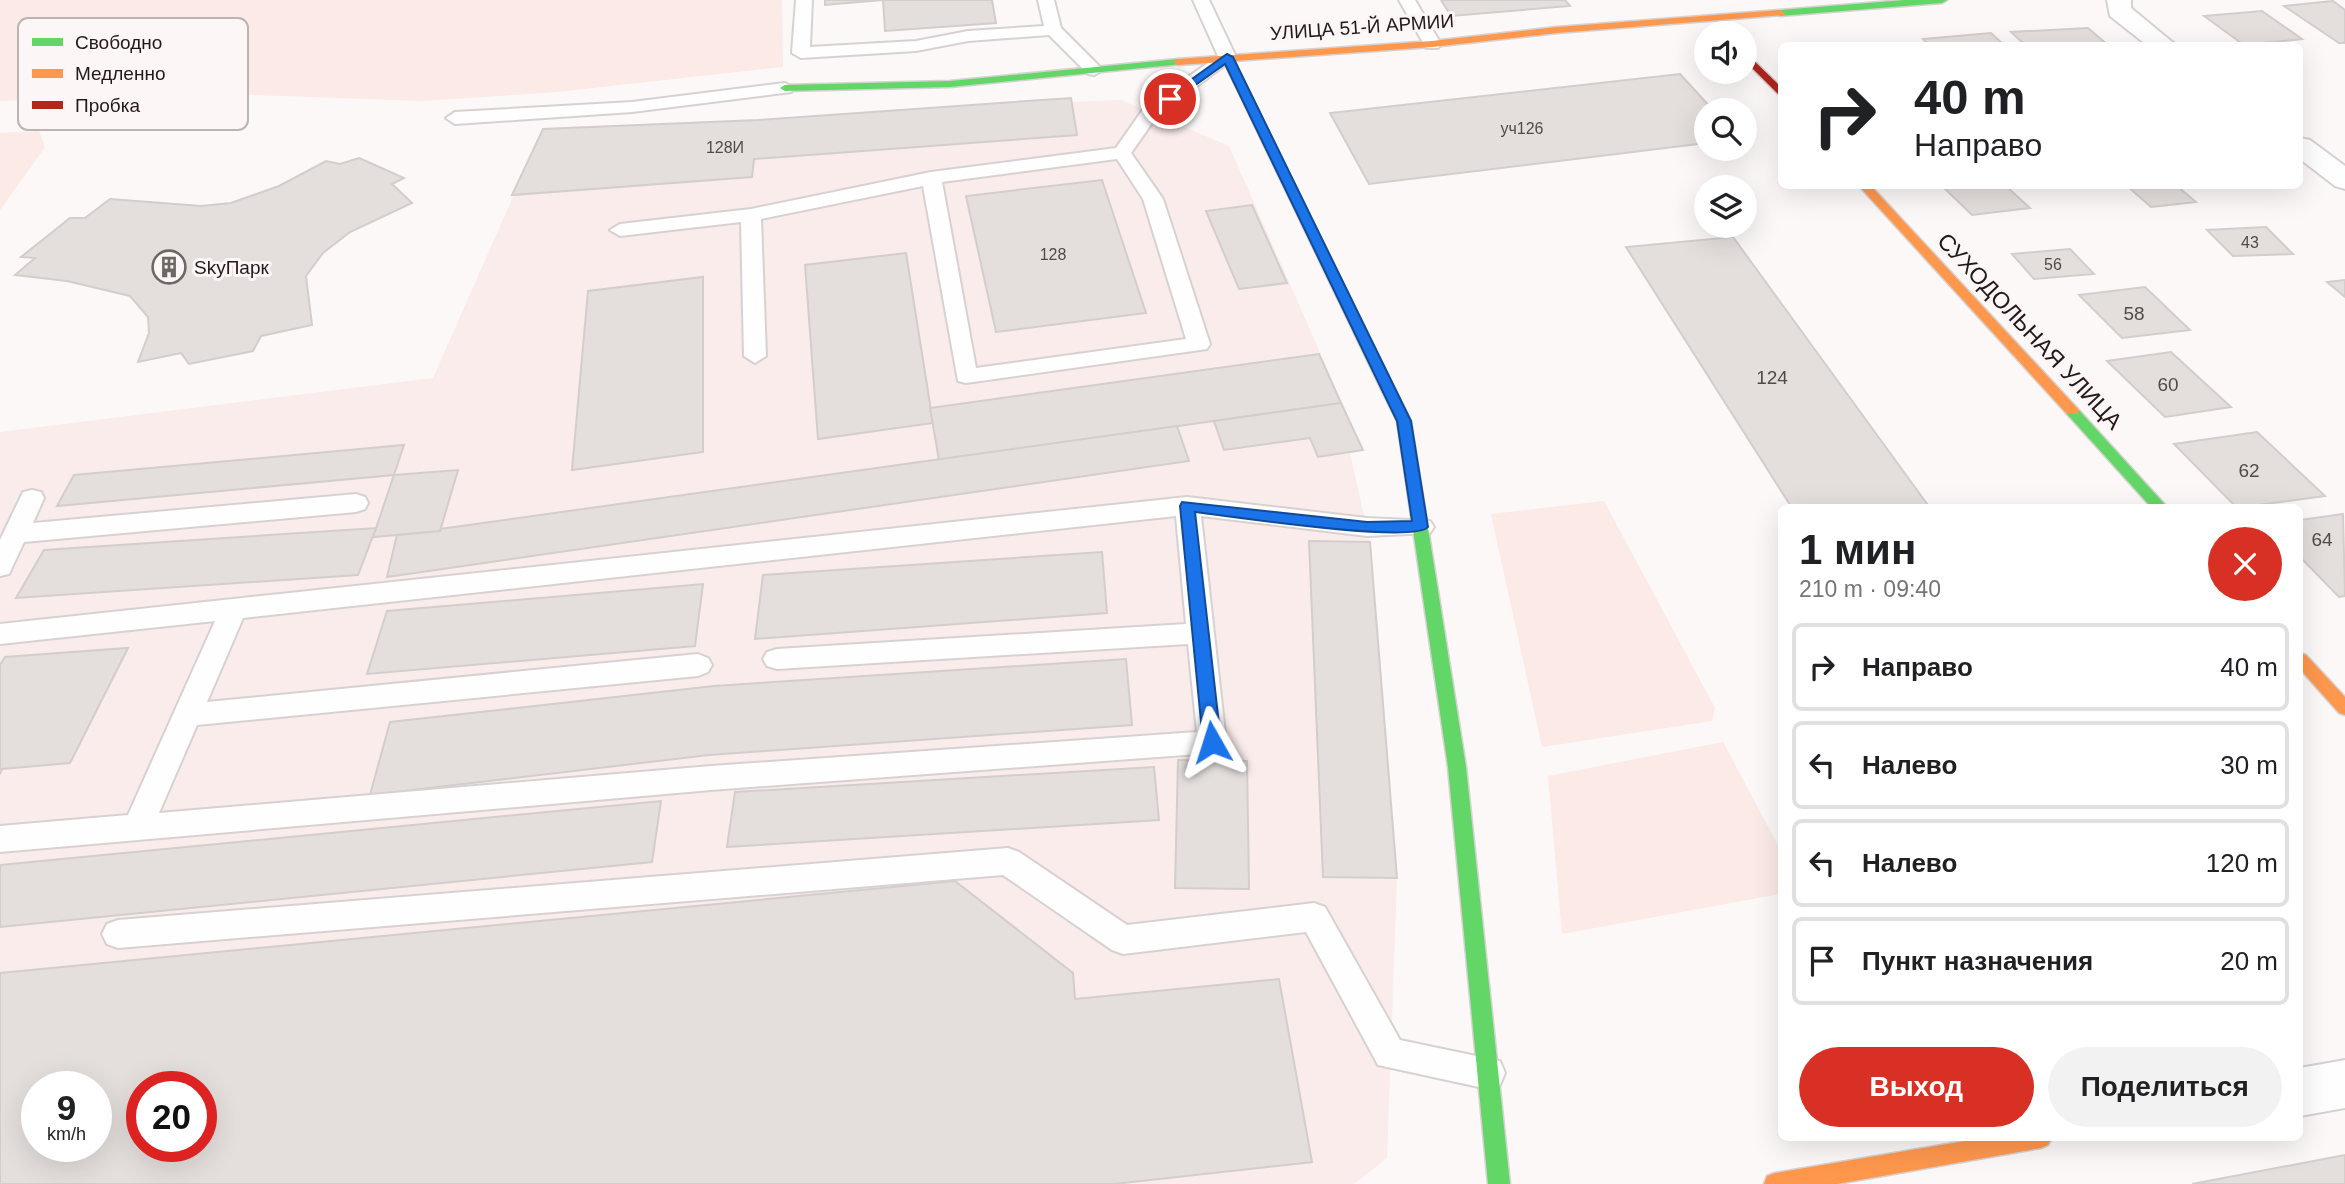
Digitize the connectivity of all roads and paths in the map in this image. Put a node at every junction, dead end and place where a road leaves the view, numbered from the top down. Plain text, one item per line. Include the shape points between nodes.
1 (804, 0) edge
2 (1046, 0) edge
3 (1201, 0) edge
4 (1407, 0) edge
5 (1673, 0) edge
6 (1942, 0) edge
7 (2119, 0) edge
8 (1850, 3) edge
9 (1691, 19) junction
10 (1695, 21) edge
11 (1053, 30) junction
12 (2160, 42) edge
13 (1432, 44) junction
14 (1227, 57) junction
15 (1757, 68) edge
16 (1094, 70) junction
17 (785, 88) joint
18 (1778, 90) edge
19 (455, 118) dead end
20 (2303, 148) edge
21 (1122, 153) junction
22 (931, 178) junction
23 (2345, 180) edge
24 (1868, 189) edge
25 (751, 215) junction
26 (620, 230) dead end
27 (755, 356) dead end
28 (32, 498) dead end
29 (356, 503) dead end
30 (2157, 504) edge
31 (1187, 506) junction
32 (1421, 527) junction
33 (15, 534) junction
34 (0, 566) edge
35 (233, 609) junction
36 (1201, 633) junction
37 (0, 634) edge
38 (777, 659) dead end
39 (2303, 662) edge
40 (698, 665) dead end
41 (2345, 708) edge
42 (186, 715) junction
43 (138, 827) junction
44 (0, 839) edge
45 (118, 934) dead end
46 (1488, 1073) junction
47 (2345, 1084) edge
48 (2303, 1091) edge
49 (2024, 1141) edge
50 (1499, 1184) edge
51 (1775, 1184) edge

1 - 11 lane via 801,53
2 - 11 lane
3 - 14 lane
4 - 13 lane
5 - 9 street
6 - 8 street, УЛИЦА 51-Й АРМИИ
7 - 12 street via 2119,11
8 - 9 street, УЛИЦА 51-Й АРМИИ
9 - 10 street
9 - 13 street, УЛИЦА 51-Й АРМИИ
11 - 16 lane
13 - 14 street, УЛИЦА 51-Й АРМИИ
14 - 16 street, УЛИЦА 51-Й АРМИИ
14 - 21 lane via 1150,113
14 - 32 street via 1404,421
15 - 18 street
16 - 17 street, УЛИЦА 51-Й АРМИИ via 950,85
17 - 19 lane via 632,107
20 - 23 street
21 - 22 lane
21 - 22 lane via 1153,199 1199,344 966,376
22 - 25 lane
24 - 30 street, СУХОДОЛЬНАЯ УЛИЦА
25 - 26 lane
25 - 27 lane
28 - 33 lane
29 - 33 lane
31 - 32 lane via 1367,527
31 - 35 lane
31 - 36 lane
32 - 46 street via 1457,767
33 - 34 lane
35 - 37 lane
35 - 42 lane
36 - 38 lane
36 - 43 lane via 1212,742 711,778
39 - 41 street
40 - 42 lane
42 - 43 lane
43 - 44 lane
45 - 46 lane via 1008,861 1123,940 1314,917 1390,1054
46 - 50 street
47 - 48 street
49 - 51 street

